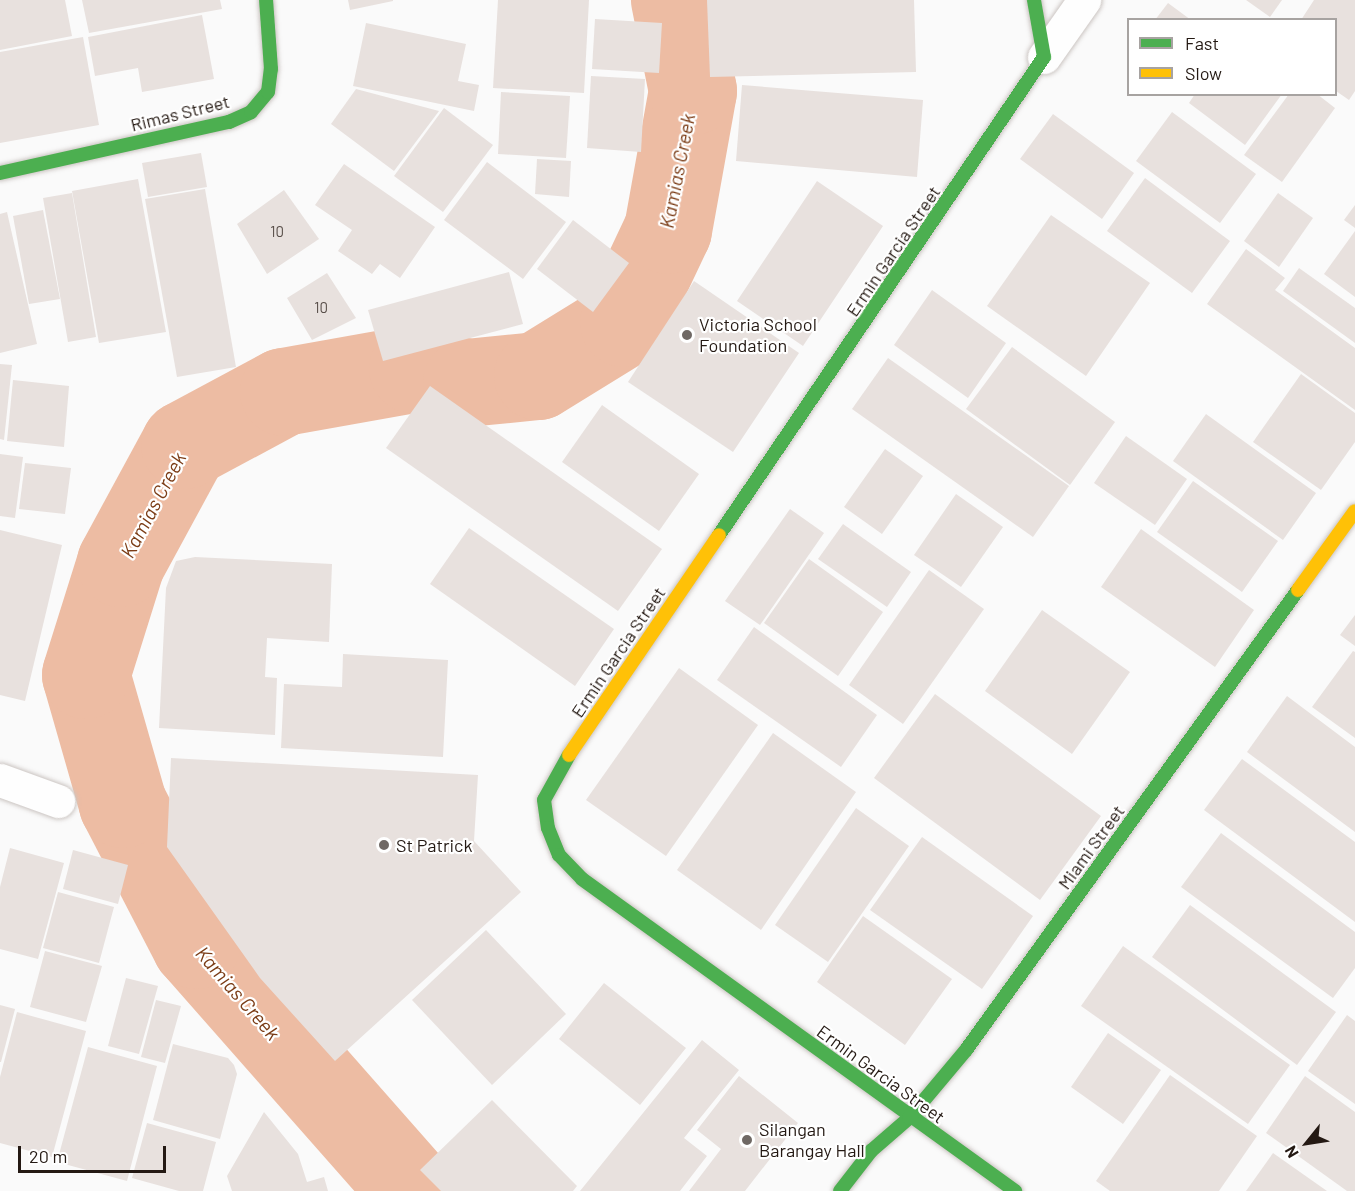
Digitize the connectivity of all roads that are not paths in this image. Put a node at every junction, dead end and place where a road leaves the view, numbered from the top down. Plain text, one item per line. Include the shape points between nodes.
1 (266, 0) edge
2 (1034, 0) edge
3 (1084, 0) edge
4 (1044, 57) junction
5 (0, 174) edge
6 (1355, 511) edge
7 (0, 780) edge
8 (58, 801) dead end
9 (909, 1118) junction
10 (840, 1191) edge
11 (1015, 1191) edge

1 - 5 street, Rimas Street via 271,69 268,92 251,112 229,122
2 - 4 street
3 - 4 street
4 - 9 street, Ermin Garcia Street via 554,777 544,800 548,828 559,855 582,879
6 - 9 street, Miami Street via 966,1050
7 - 8 street
9 - 10 street, Miami Street via 871,1151
9 - 11 street, Ermin Garcia Street

